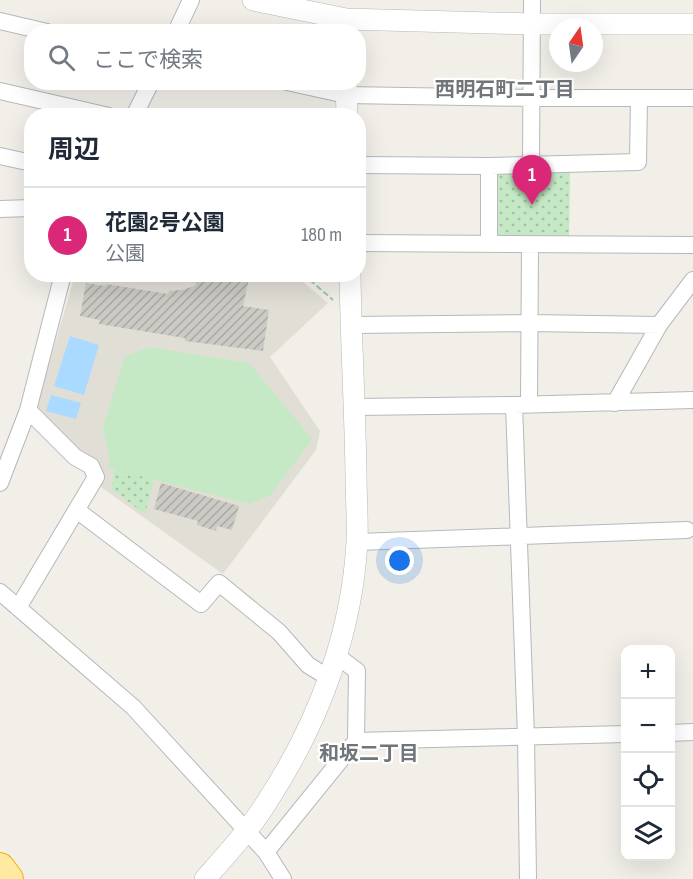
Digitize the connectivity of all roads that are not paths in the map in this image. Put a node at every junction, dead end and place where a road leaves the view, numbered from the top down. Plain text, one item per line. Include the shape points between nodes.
1 (191, 0) edge
2 (254, 0) edge
3 (532, 0) edge
4 (347, 17) edge
5 (0, 21) edge
6 (180, 24) edge
7 (532, 24) junction
8 (693, 24) edge
9 (24, 27) edge
10 (147, 90) edge
11 (316, 90) edge
12 (0, 91) edge
13 (346, 98) edge
14 (532, 98) junction
15 (639, 98) junction
16 (693, 98) edge
17 (74, 108) edge
18 (138, 108) edge
19 (0, 156) edge
20 (24, 161) edge
21 (531, 164) junction
22 (366, 165) edge
23 (489, 166) junction
24 (24, 208) edge
25 (0, 209) edge
26 (366, 243) edge
27 (489, 244) junction
28 (530, 245) junction
29 (693, 245) edge
30 (693, 280) edge
31 (61, 282) edge
32 (350, 282) edge
33 (351, 314) junction
34 (530, 323) junction
35 (659, 325) junction
36 (693, 399) edge
37 (615, 403) junction
38 (522, 405) junction
39 (355, 407) junction
40 (28, 410) junction
41 (0, 483) edge
42 (78, 511) junction
43 (687, 530) dead end
44 (519, 536) junction
45 (357, 542) junction
46 (0, 592) edge
47 (18, 608) junction
48 (337, 656) junction
49 (329, 678) junction
50 (693, 732) edge
51 (675, 733) edge
52 (621, 734) edge
53 (526, 737) junction
54 (356, 741) junction
55 (247, 831) junction
56 (266, 852) junction
57 (0, 867) edge
58 (9, 879) edge
59 (206, 879) edge
60 (283, 879) edge
61 (528, 879) edge

1 - 6 street
2 - 4 street
3 - 7 street
4 - 7 street
5 - 9 street
7 - 8 street
7 - 14 street
10 - 18 street
11 - 13 street
12 - 17 street
13 - 14 street
14 - 15 street
14 - 21 street
15 - 16 street
15 - 21 street via 638,162
19 - 20 street
21 - 23 street
22 - 23 street
23 - 27 street
24 - 25 street
26 - 27 street
27 - 28 street
28 - 29 street
28 - 34 street
30 - 35 street
31 - 40 street
32 - 33 street
33 - 34 street
33 - 39 street
34 - 35 street
34 - 38 street
35 - 37 street
36 - 37 street
37 - 38 street
38 - 39 street
38 - 44 street
39 - 45 street
40 - 41 street
40 - 42 street via 75,457 91,466 96,477
42 - 47 street
42 - 49 street via 201,604 219,584 279,632 308,665
43 - 44 street
44 - 45 street
44 - 53 street
45 - 48 street
46 - 47 street
47 - 55 street via 133,707
48 - 49 street
48 - 54 street via 357,671
49 - 55 street via 299,748
50 - 51 street
52 - 53 street
53 - 54 street
53 - 61 street
54 - 56 street
55 - 56 street
55 - 59 street
56 - 60 street
57 - 58 highway

